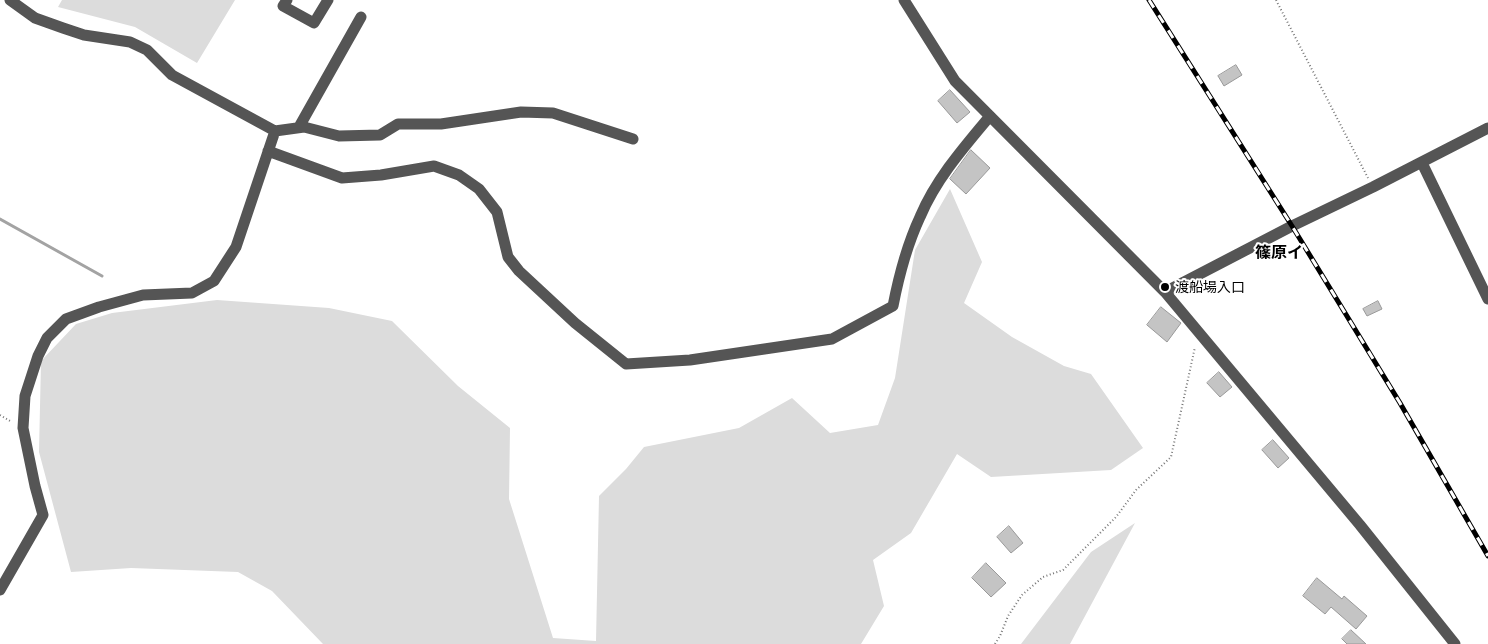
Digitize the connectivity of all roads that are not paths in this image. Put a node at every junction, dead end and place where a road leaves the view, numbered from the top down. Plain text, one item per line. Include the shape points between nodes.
1 (10, 0) edge
2 (287, 0) edge
3 (328, 0) edge
4 (904, 0) edge
5 (361, 17) dead end
6 (990, 116) junction
7 (299, 127) junction
8 (1488, 128) edge
9 (275, 131) junction
10 (633, 139) dead end
11 (268, 151) junction
12 (1422, 163) junction
13 (1165, 292) junction
14 (1488, 300) edge
15 (0, 590) edge
16 (1455, 644) edge

1 - 9 street via 35,18 63,28 84,35 130,42 146,50 172,75
2 - 3 street via 283,6 314,23
4 - 6 street via 955,81
5 - 7 street
6 - 11 street via 940,181 920,216 898,279 894,306 832,339 690,360 626,364 575,323 519,271 508,257 496,212 479,189 459,175 434,166 342,178
6 - 13 street
7 - 9 street
7 - 10 street via 338,136 380,135 398,124 441,124 528,112 553,113
8 - 12 street
9 - 11 street
11 - 15 street via 236,247 214,281 192,293 144,295 99,307 66,319 47,338 25,396 23,428 44,515
12 - 13 street
12 - 14 street
13 - 16 street

